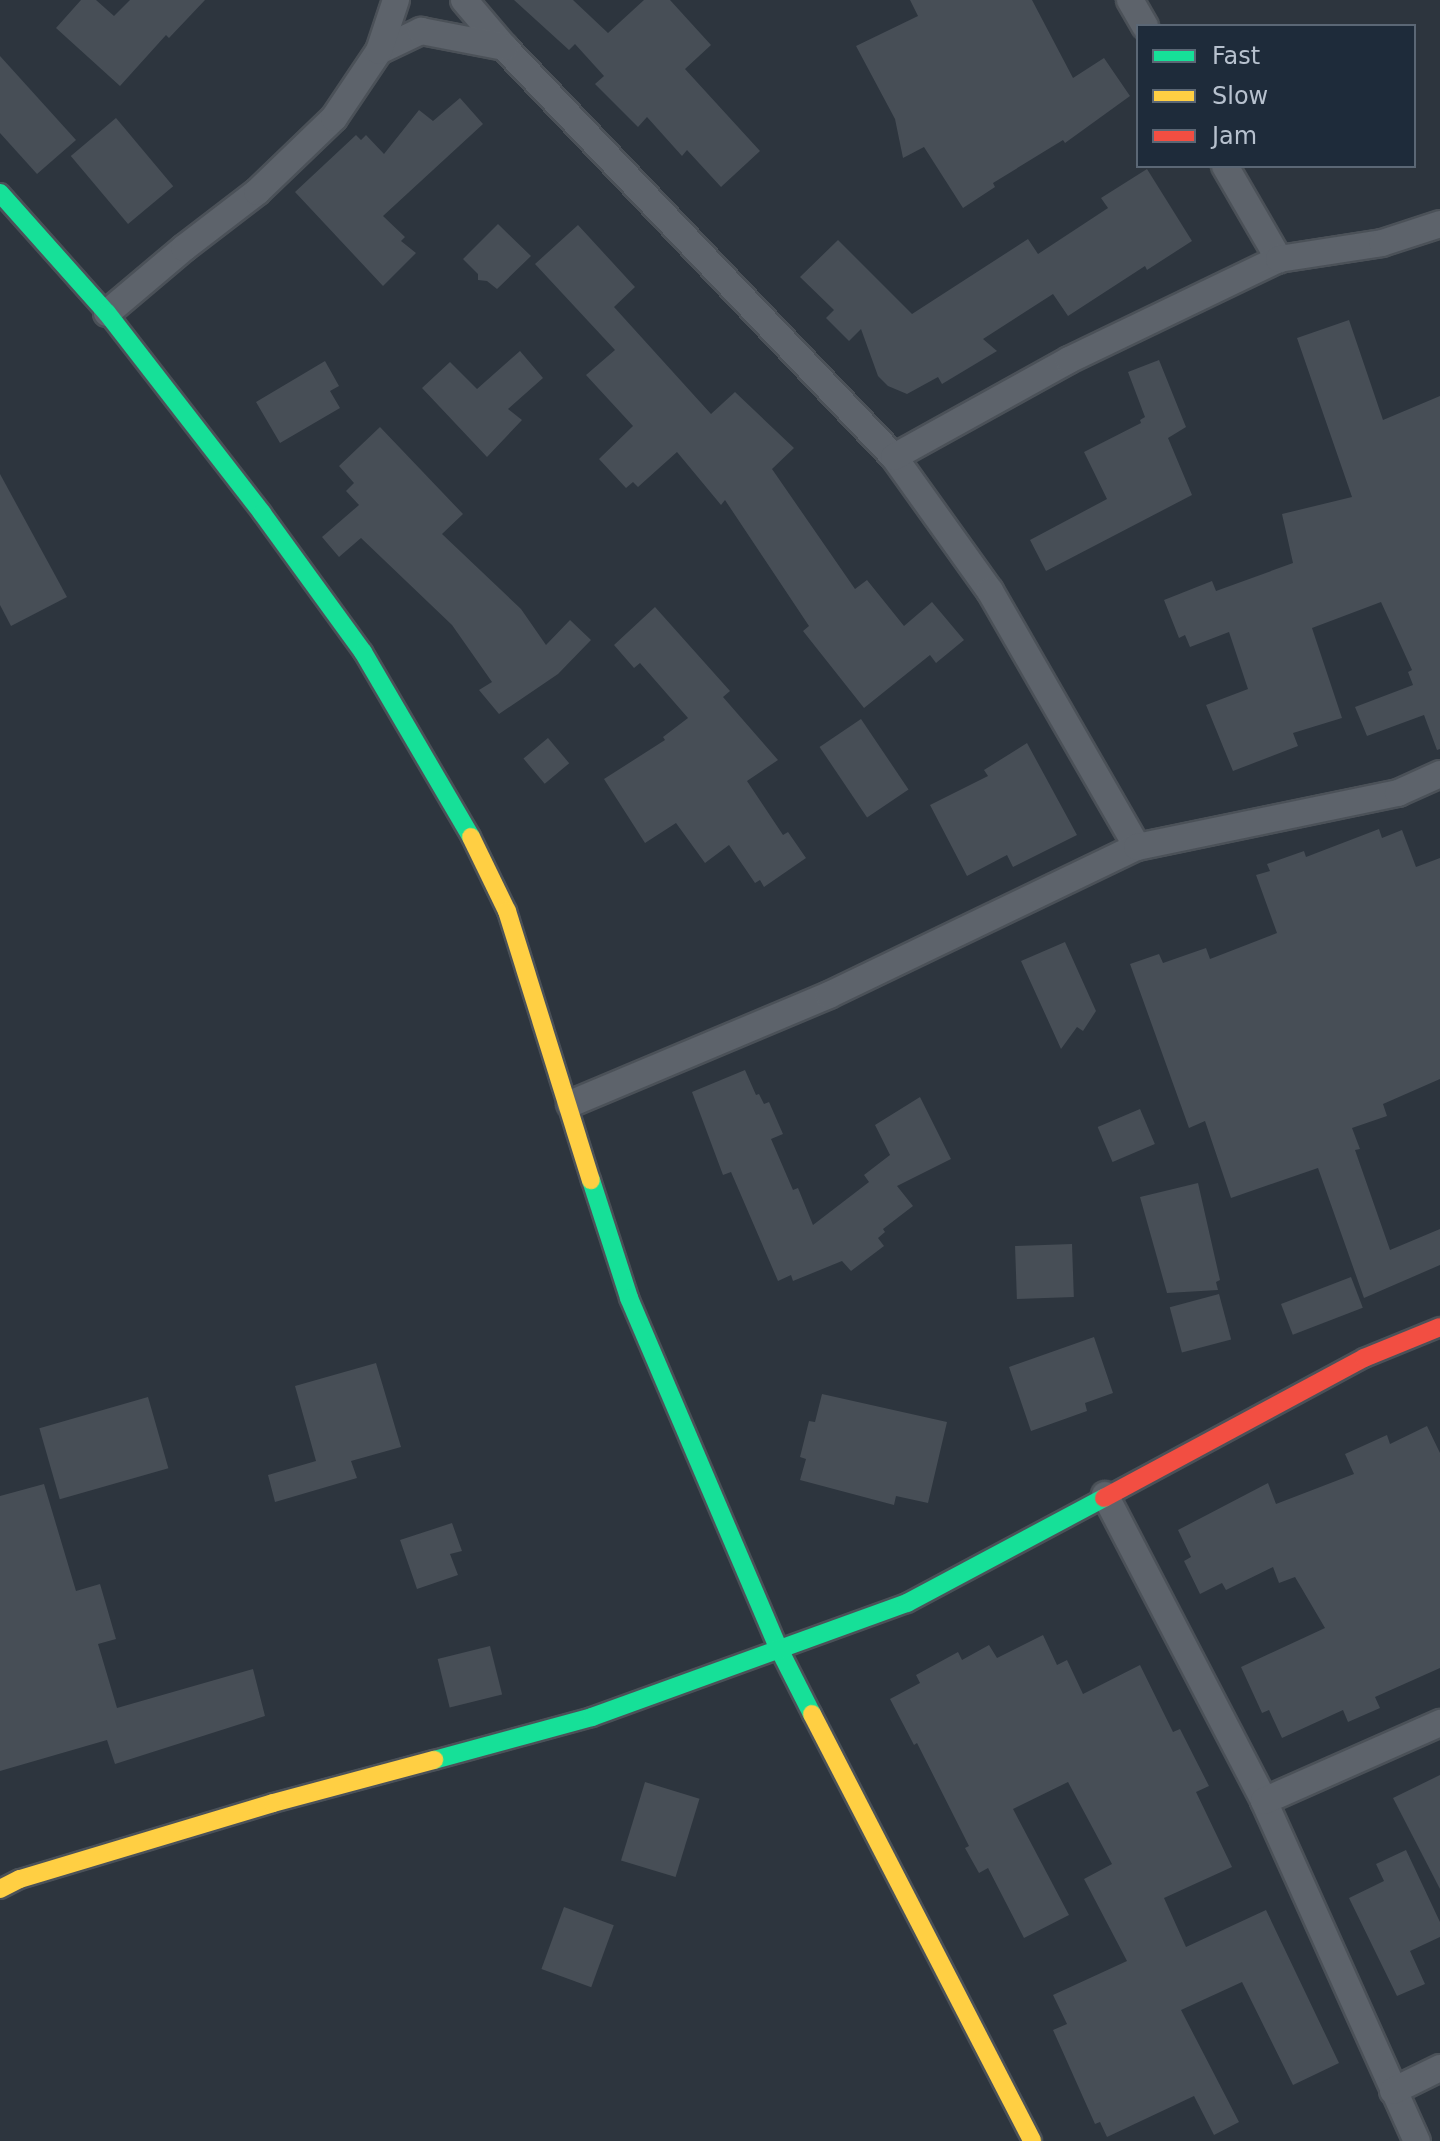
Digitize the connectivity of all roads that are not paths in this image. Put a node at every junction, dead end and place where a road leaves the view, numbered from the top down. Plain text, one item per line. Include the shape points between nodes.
1 (396, 0) edge
2 (464, 0) edge
3 (1130, 0) edge
4 (1144, 24) edge
5 (504, 47) junction
6 (379, 51) junction
7 (1226, 168) edge
8 (5, 211) edge
9 (1440, 224) edge
10 (1279, 259) junction
11 (107, 313) junction
12 (894, 457) junction
13 (1440, 774) edge
14 (1137, 847) junction
15 (570, 1104) junction
16 (1440, 1327) edge
17 (1105, 1495) junction
18 (779, 1649) junction
19 (1440, 1723) edge
20 (1264, 1801) junction
21 (0, 1889) edge
22 (1440, 2068) edge
23 (1393, 2091) junction
24 (1032, 2141) edge
25 (1417, 2141) edge

1 - 6 street
2 - 5 street
3 - 4 street
5 - 6 street via 421,31
5 - 12 street
6 - 11 street via 334,118 257,192
7 - 10 street
8 - 11 street
9 - 10 street via 1382,243
10 - 12 street via 1069,360
11 - 15 street via 363,652 432,762 507,911
12 - 14 street via 990,591
13 - 14 street via 1398,793
14 - 15 street via 829,995
15 - 18 street via 629,1298
16 - 17 street via 1364,1358
17 - 18 street via 907,1603
17 - 20 street
18 - 21 street via 592,1717 273,1803
18 - 24 street
19 - 20 street
20 - 23 street
22 - 23 street
23 - 25 street

